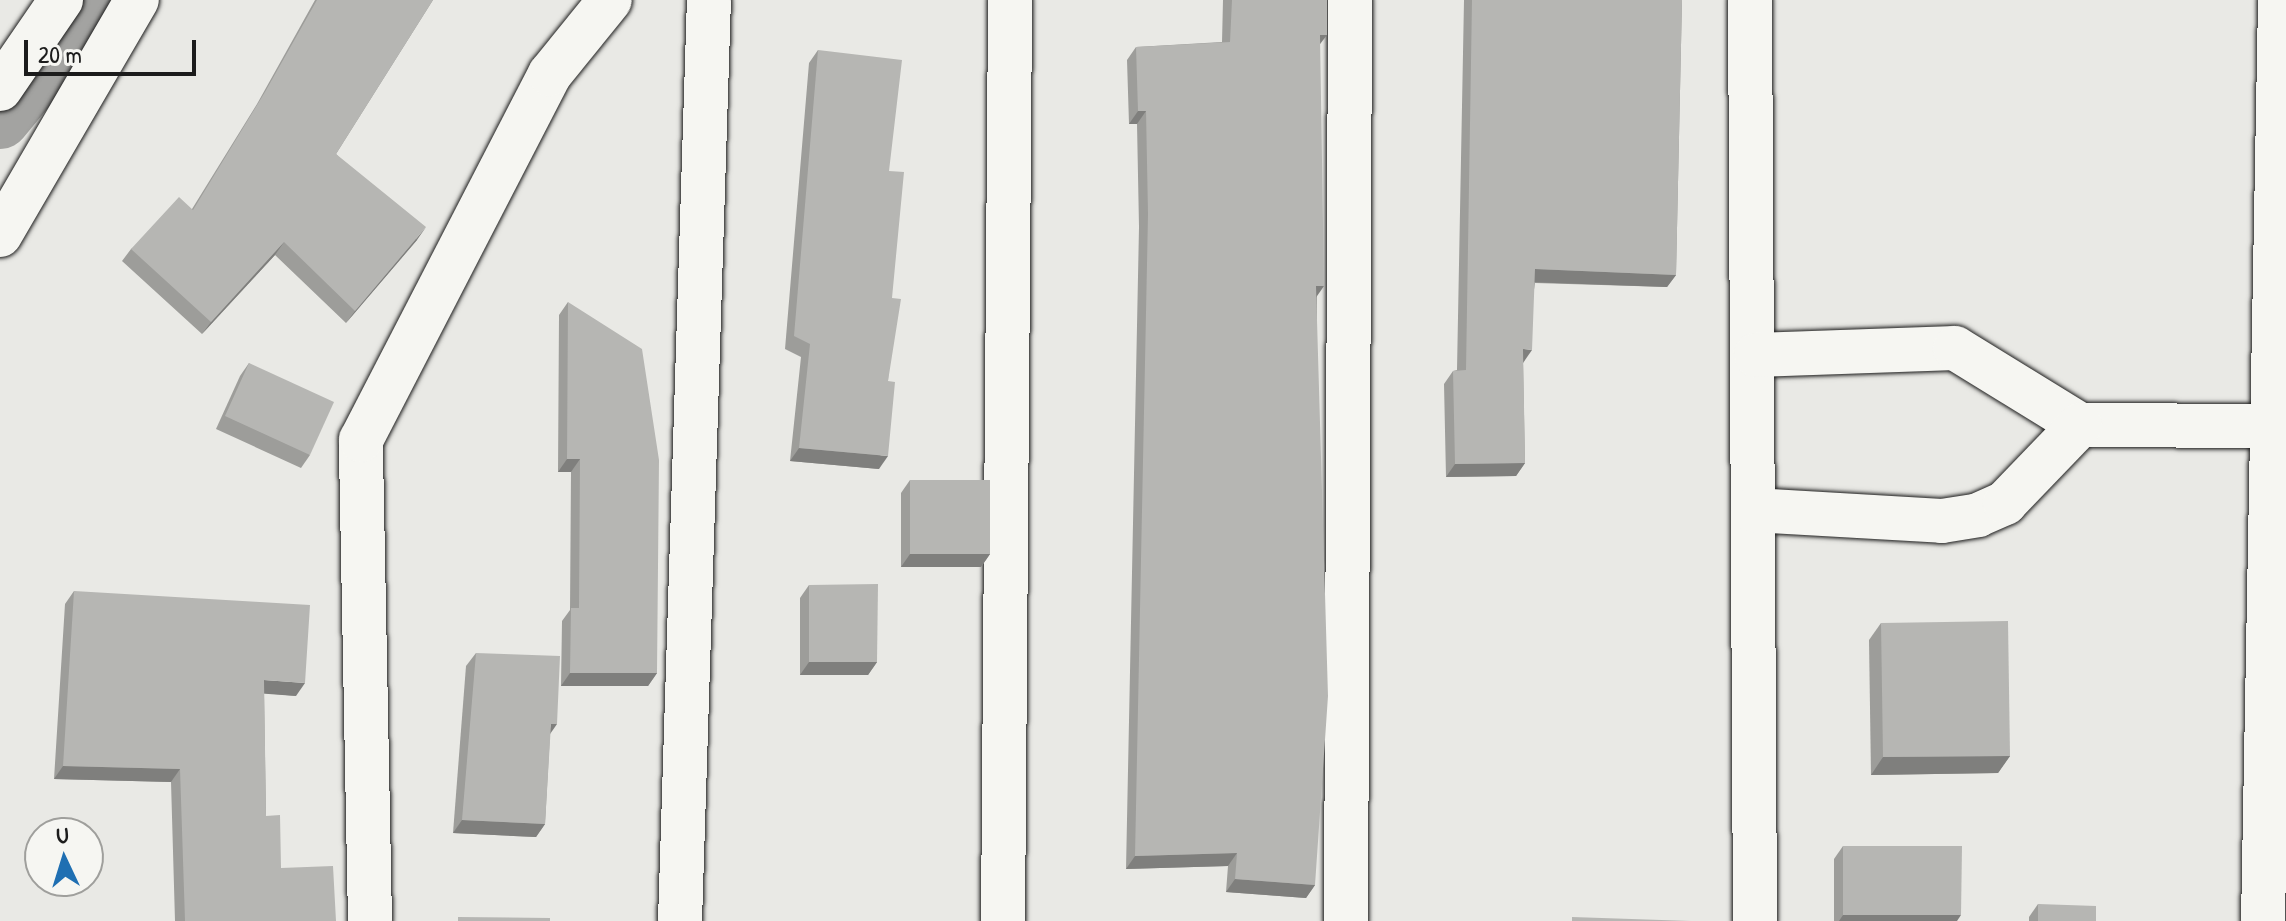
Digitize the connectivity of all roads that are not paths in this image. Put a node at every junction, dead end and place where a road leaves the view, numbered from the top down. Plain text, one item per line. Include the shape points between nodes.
1 (61, 0) edge
2 (137, 0) edge
3 (610, 0) edge
4 (709, 0) edge
5 (1010, 0) edge
6 (1350, 0) edge
7 (1750, 0) edge
8 (2280, 0) edge
9 (0, 89) edge
10 (0, 235) edge
11 (1756, 355) junction
12 (2080, 425) junction
13 (2281, 426) edge
14 (1753, 510) junction
15 (370, 921) edge
16 (680, 921) edge
17 (1003, 921) edge
18 (1346, 921) edge
19 (1755, 921) edge
20 (2263, 921) edge

1 - 9 street
2 - 10 street
3 - 15 street via 550,74 361,440
4 - 16 street
5 - 17 street
6 - 18 street
7 - 11 street
8 - 13 street
11 - 12 street via 1955,348
11 - 14 street
12 - 13 street
12 - 14 street via 2005,503 1978,515 1942,521
13 - 20 street
14 - 19 street

